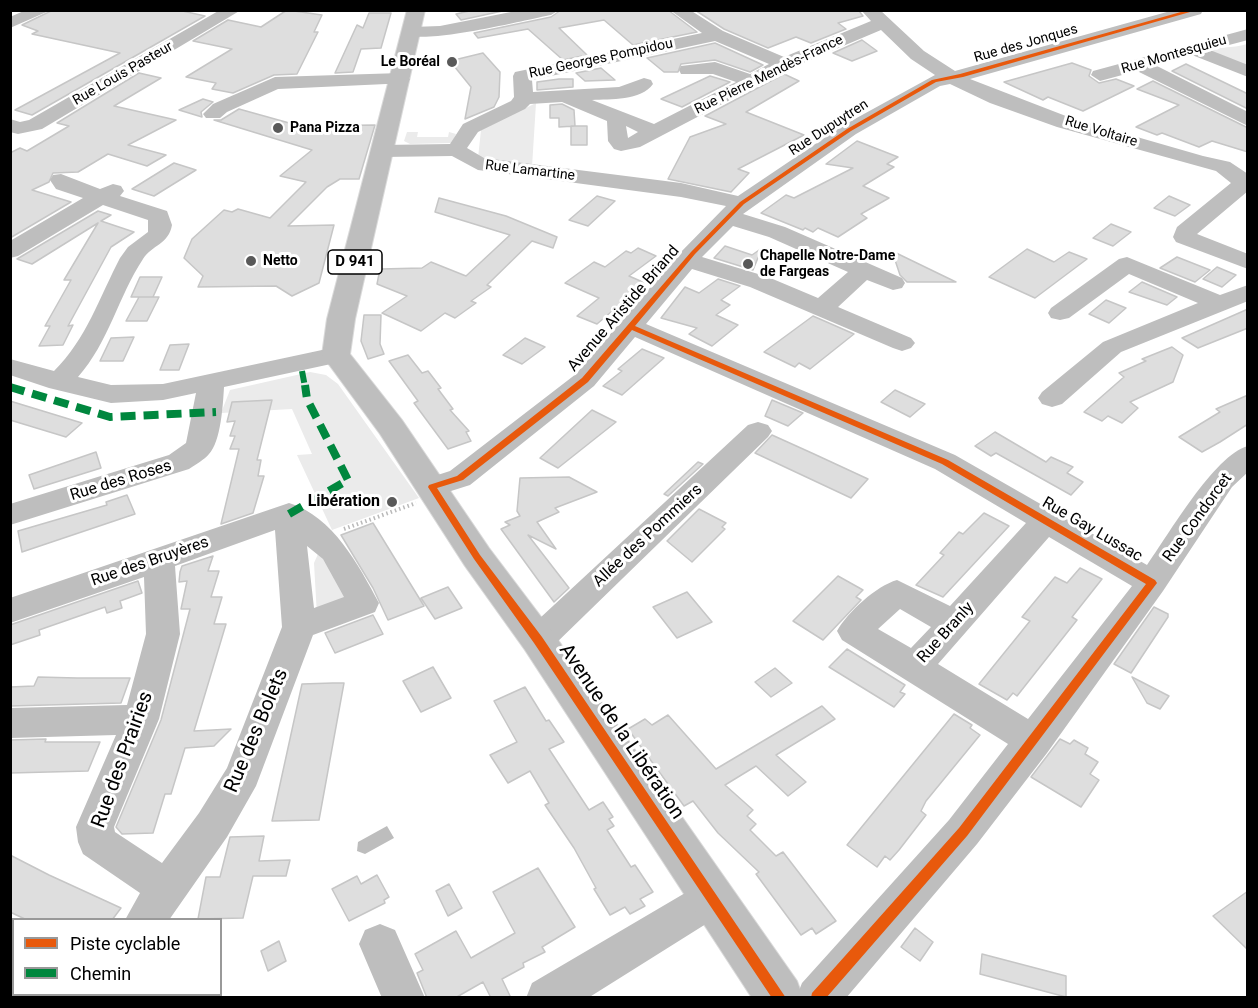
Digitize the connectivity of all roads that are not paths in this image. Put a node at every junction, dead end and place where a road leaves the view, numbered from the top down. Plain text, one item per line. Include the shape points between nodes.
1 (43, 10) edge
2 (233, 10) edge
3 (550, 10) edge
4 (678, 10) edge
5 (869, 10) edge
6 (1195, 10) edge
7 (414, 21) edge
8 (10, 23) edge
9 (886, 24) junction
10 (1248, 34) edge
11 (717, 35) junction
12 (1192, 50) junction
13 (784, 64) junction
14 (1140, 65) junction
15 (688, 70) dead end
16 (1248, 72) edge
17 (1100, 75) dead end
18 (400, 79) junction
19 (944, 79) junction
20 (751, 81) junction
21 (644, 84) dead end
22 (564, 96) junction
23 (524, 98) junction
24 (213, 114) dead end
25 (1248, 120) edge
26 (16, 131) edge
27 (456, 150) junction
28 (383, 151) junction
29 (1246, 178) edge
30 (61, 180) dead end
31 (109, 192) junction
32 (735, 210) junction
33 (10, 251) edge
34 (687, 260) junction
35 (1248, 262) edge
36 (865, 269) junction
37 (893, 283) dead end
38 (1248, 292) edge
39 (1219, 303) junction
40 (822, 308) junction
41 (1060, 313) dead end
42 (630, 326) junction
43 (902, 343) dead end
44 (336, 355) junction
45 (10, 367) edge
46 (58, 382) junction
47 (211, 382) junction
48 (1052, 398) dead end
49 (758, 431) dead end
50 (1248, 456) edge
51 (427, 494) junction
52 (289, 514) junction
53 (10, 515) edge
54 (1046, 520) junction
55 (159, 558) junction
56 (1152, 583) junction
57 (10, 610) edge
58 (954, 624) junction
59 (299, 627) junction
60 (538, 640) junction
61 (915, 668) junction
62 (141, 719) junction
63 (10, 723) edge
64 (1034, 742) junction
65 (168, 889) junction
66 (711, 899) junction
67 (146, 918) edge
68 (380, 944) dead end
69 (404, 998) edge
70 (547, 998) edge
71 (780, 998) edge
72 (817, 998) edge

1 - 8 street
2 - 26 street, Rue Louis Pasteur via 34,125
3 - 7 street via 440,31
4 - 11 street
5 - 9 street, Rue Voltaire
6 - 19 street, Rue des Jonques
7 - 18 main road, D 941
9 - 13 street, Rue Pierre Mendès-France via 870,26
9 - 19 street, Rue Voltaire
10 - 12 street, Rue Montesquieu
11 - 13 street
11 - 23 street, Rue Georges Pompidou via 522,76
12 - 14 street, Rue Montesquieu
12 - 16 street
13 - 20 street, Rue Pierre Mendès-France
14 - 17 street, Rue Montesquieu
14 - 25 street
15 - 20 street via 715,68
18 - 24 street via 275,83
18 - 28 main road, D 941
19 - 29 street, Rue Voltaire via 1041,114 1223,166
19 - 32 street, Rue Dupuytren via 849,130
20 - 22 street, Rue Pierre Mendès-France via 633,143 621,145 616,122 620,119
21 - 22 street via 622,93
22 - 23 street, Rue Pierre Mendès-France
23 - 27 street, Rue Georges Pompidou via 518,105 470,128
27 - 28 street
27 - 32 street, Rue Lamartine via 478,164 681,190
28 - 44 main road, D 941
29 - 35 street via 1184,237
30 - 31 street via 64,184
31 - 33 street
31 - 46 street via 159,216 162,227 158,236 134,255 79,362
32 - 34 street, Avenue Aristide Briand
32 - 36 street, Rue Lamartine
34 - 40 street via 759,282
34 - 42 street, Avenue Aristide Briand
36 - 37 street, Rue Lamartine
36 - 40 street
38 - 39 street
39 - 41 street via 1127,264
39 - 48 street via 1112,347
40 - 43 street
42 - 51 street, Avenue Aristide Briand via 585,380 460,477
42 - 54 street, Rue Gay Lussac via 945,462
44 - 47 street
44 - 51 main road, Avenue de la Libération via 392,427
45 - 46 street
46 - 47 street via 111,394 163,392
47 - 53 street, Rue des Roses via 199,448 179,462
49 - 60 street, Allée des Pommiers
50 - 56 street, Rue Condorcet via 1222,480
51 - 60 main road, Avenue de la Libération
52 - 55 street, Rue des Bruyères
52 - 59 street, Rue des Bolets
52 - 59 street via 334,551 363,603
54 - 56 street, Rue Gay Lussac
54 - 58 street, Rue Branly
55 - 57 street, Rue des Bruyères
55 - 62 street, Rue des Prairies via 163,634
56 - 64 street, Rue Gay Lussac
58 - 61 street, Rue Branly
58 - 61 street via 897,592 854,631
59 - 65 street, Rue des Bolets via 243,775
60 - 66 main road, Avenue de la Libération
61 - 64 street, Rue Branly
62 - 63 street
62 - 65 street, Rue des Prairies via 95,827 97,842
64 - 72 street, Rue Gay Lussac via 963,832
65 - 67 street, Rue des Bolets
66 - 70 street
66 - 71 main road, Avenue de la Libération
68 - 69 street

